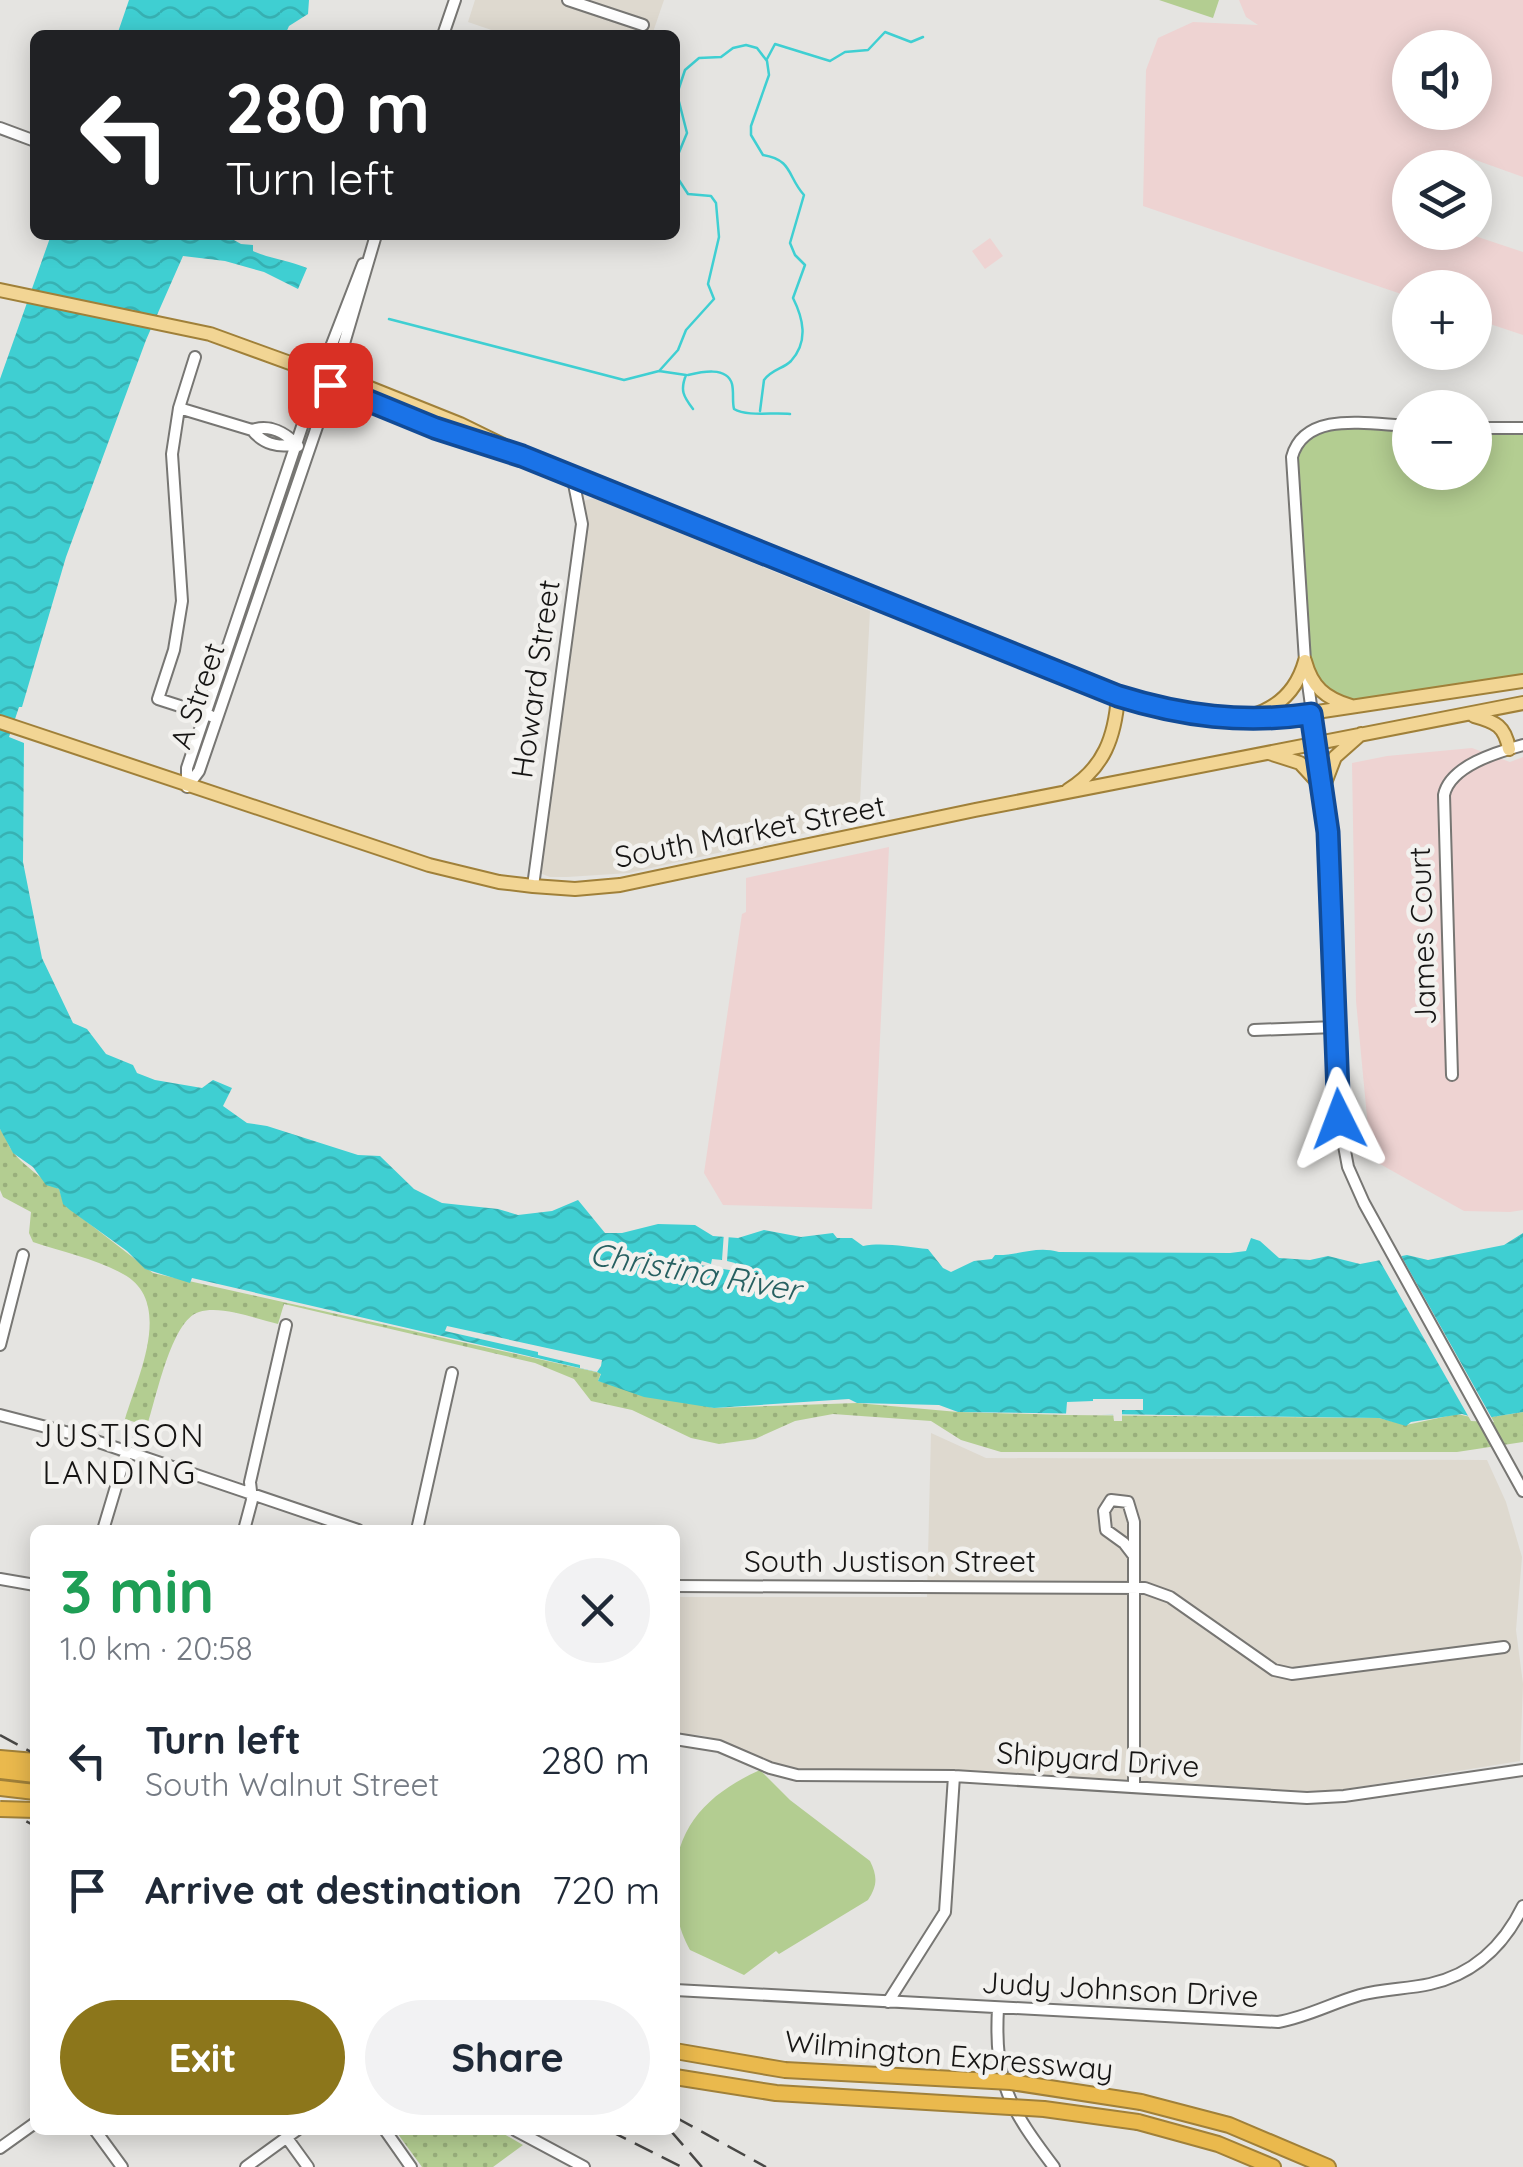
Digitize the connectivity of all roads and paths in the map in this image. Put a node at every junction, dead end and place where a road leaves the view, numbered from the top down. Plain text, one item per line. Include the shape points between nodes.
1 (456, 0) edge
2 (568, 0) edge
3 (643, 25) dead end
4 (446, 30) edge
5 (0, 128) edge
6 (30, 138) edge
7 (374, 240) edge
8 (0, 290) edge
9 (195, 358) dead end
10 (326, 377) junction
11 (179, 408) junction
12 (1392, 426) edge
13 (1492, 428) edge
14 (1523, 428) edge
15 (296, 444) junction
16 (306, 458) junction
17 (573, 479) junction
18 (1305, 661) junction
19 (1523, 681) edge
20 (1118, 696) junction
21 (1523, 703) edge
22 (1354, 707) junction
23 (1311, 714) junction
24 (1467, 714) junction
25 (211, 716) junction
26 (1240, 718) junction
27 (0, 722) edge
28 (1362, 734) junction
29 (1316, 742) junction
30 (1516, 747) edge
31 (1266, 753) junction
32 (187, 786) junction
33 (1323, 788) junction
34 (1062, 794) junction
35 (533, 886) junction
36 (1334, 1027) junction
37 (1254, 1030) dead end
38 (1452, 1076) dead end
39 (23, 1255) dead end
40 (286, 1325) dead end
41 (0, 1345) edge
42 (452, 1373) dead end
43 (0, 1415) edge
44 (126, 1450) junction
45 (1523, 1491) edge
46 (251, 1492) junction
47 (104, 1525) edge
48 (245, 1525) edge
49 (344, 1525) edge
50 (418, 1525) edge
51 (1134, 1556) junction
52 (0, 1579) edge
53 (30, 1584) edge
54 (680, 1586) edge
55 (1134, 1588) junction
56 (1504, 1647) dead end
57 (680, 1741) edge
58 (0, 1758) edge
59 (30, 1761) edge
60 (1523, 1770) edge
61 (0, 1772) edge
62 (30, 1775) edge
63 (954, 1776) junction
64 (1134, 1787) junction
65 (0, 1788) edge
66 (30, 1791) edge
67 (0, 1810) edge
68 (30, 1810) edge
69 (1523, 1906) edge
70 (680, 1990) edge
71 (888, 2002) junction
72 (998, 2008) junction
73 (680, 2052) edge
74 (680, 2078) edge
75 (30, 2126) edge
76 (99, 2135) edge
77 (290, 2135) edge
78 (389, 2135) edge
79 (524, 2135) edge
80 (286, 2138) junction
81 (0, 2148) edge
82 (122, 2167) edge
83 (246, 2167) edge
84 (308, 2167) edge
85 (412, 2167) edge
86 (584, 2167) edge
87 (1054, 2167) edge
88 (1273, 2167) edge
89 (1328, 2167) edge

1 - 4 street
2 - 3 street
5 - 6 street
7 - 10 street, A Street
8 - 10 main road via 194,330
9 - 11 street
10 - 15 street, A Street
10 - 16 street, A Street
10 - 17 main road via 460,424
11 - 15 street via 252,430 263,426
11 - 25 street via 172,460 183,592 158,699
12 - 18 street via 1325,425 1310,430 1294,449
13 - 14 street
15 - 16 street
15 - 25 street, A Street
16 - 25 street, A Street
17 - 20 main road
17 - 35 street, Howard Street via 582,524
18 - 22 main road via 1320,692
18 - 23 street
18 - 26 main road via 1301,677 1278,704
19 - 22 main road
20 - 26 main road via 1175,712
20 - 34 main road via 1100,764
21 - 24 main road, South Market Street
22 - 23 main road
23 - 26 main road
23 - 29 street
24 - 28 main road, South Market Street
24 - 30 main road via 1500,725
25 - 32 street, A Street via 186,770
27 - 32 main road, South Market Street
28 - 29 main road, South Market Street
28 - 33 main road via 1335,757
29 - 31 main road, South Market Street
29 - 33 street
30 - 38 street, James Court via 1456,774 1444,795
31 - 33 main road via 1300,763
31 - 34 main road, South Market Street
32 - 35 main road, South Market Street via 429,865
33 - 36 street
34 - 35 main road, South Market Street via 644,881
36 - 37 street
36 - 45 street via 1338,1112 1355,1184
39 - 41 street
40 - 46 street
42 - 50 street
43 - 44 street
44 - 46 street
44 - 47 street
46 - 48 street
46 - 49 street
51 - 51 street via 1132,1509 1123,1499 1111,1500 1104,1511 1106,1530
51 - 55 street
52 - 53 street
54 - 55 street, South Justison Street
55 - 56 street, South Justison Street via 1165,1594 1266,1665 1292,1674
55 - 64 street
57 - 63 street, Shipyard Drive via 719,1746 797,1775
58 - 59 highway
60 - 64 street, Shipyard Drive via 1318,1798
61 - 62 highway
63 - 64 street, Shipyard Drive
63 - 71 street via 946,1912
65 - 66 highway
67 - 68 highway, bridge
69 - 72 street, Judy Johnson Drive via 1500,1944 1460,1973 1360,1995 1298,2018 1248,2023
70 - 71 street, Judy Johnson Drive
71 - 72 street, Judy Johnson Drive
72 - 87 street via 1004,2090
73 - 89 highway, Wilmington Expressway, bridge via 785,2070 1010,2082 1141,2102 1229,2125
74 - 88 highway, Wilmington Expressway, bridge via 776,2093 1138,2122
75 - 81 street
76 - 82 street
77 - 80 street
78 - 85 street
79 - 86 street
80 - 83 street
80 - 84 street

